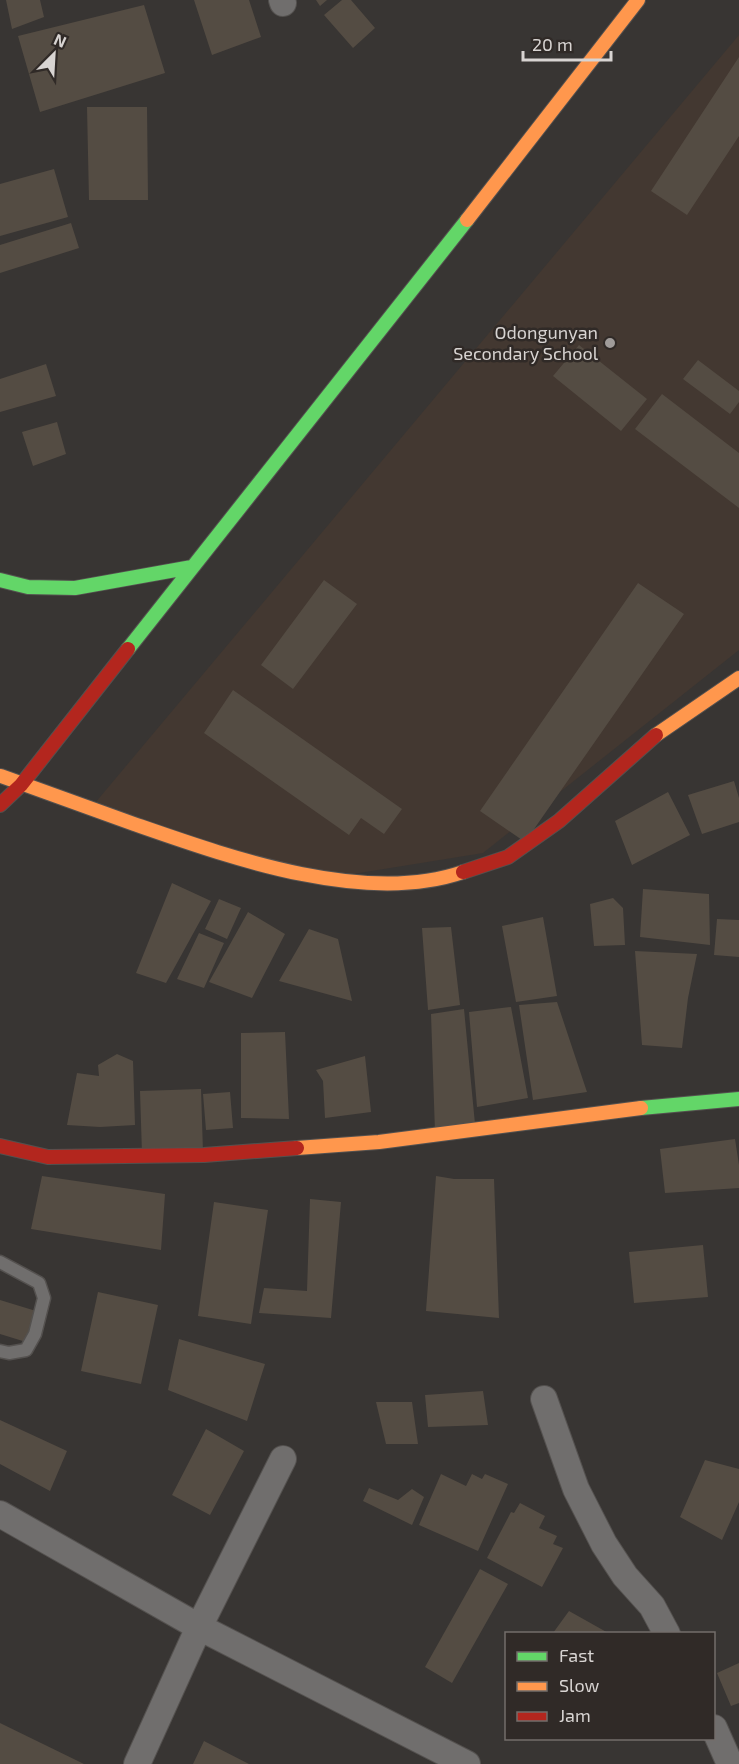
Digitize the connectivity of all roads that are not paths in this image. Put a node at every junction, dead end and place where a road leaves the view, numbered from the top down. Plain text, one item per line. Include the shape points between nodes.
1 (638, 0) edge
2 (192, 567) junction
3 (0, 580) edge
4 (739, 678) edge
5 (0, 776) edge
6 (21, 785) junction
7 (0, 805) edge
8 (739, 1099) edge
9 (0, 1146) edge
10 (0, 1262) edge
11 (0, 1351) edge
12 (544, 1399) dead end
13 (283, 1459) dead end
14 (0, 1514) edge
15 (199, 1627) junction
16 (666, 1632) edge
17 (715, 1730) edge
18 (137, 1764) edge
19 (466, 1764) edge
20 (730, 1764) edge

1 - 2 main road
2 - 3 main road via 75,588 28,587
2 - 6 main road
4 - 6 main road via 655,735 559,821 516,851 452,876 394,884 322,879 203,848
5 - 6 main road
6 - 7 main road
8 - 9 main road via 379,1143 204,1155 48,1157
10 - 11 lane via 39,1283 44,1298 35,1334 26,1350
12 - 16 street via 576,1489 604,1544 652,1606
13 - 15 street
14 - 15 street
15 - 18 street
15 - 19 street
17 - 20 street

